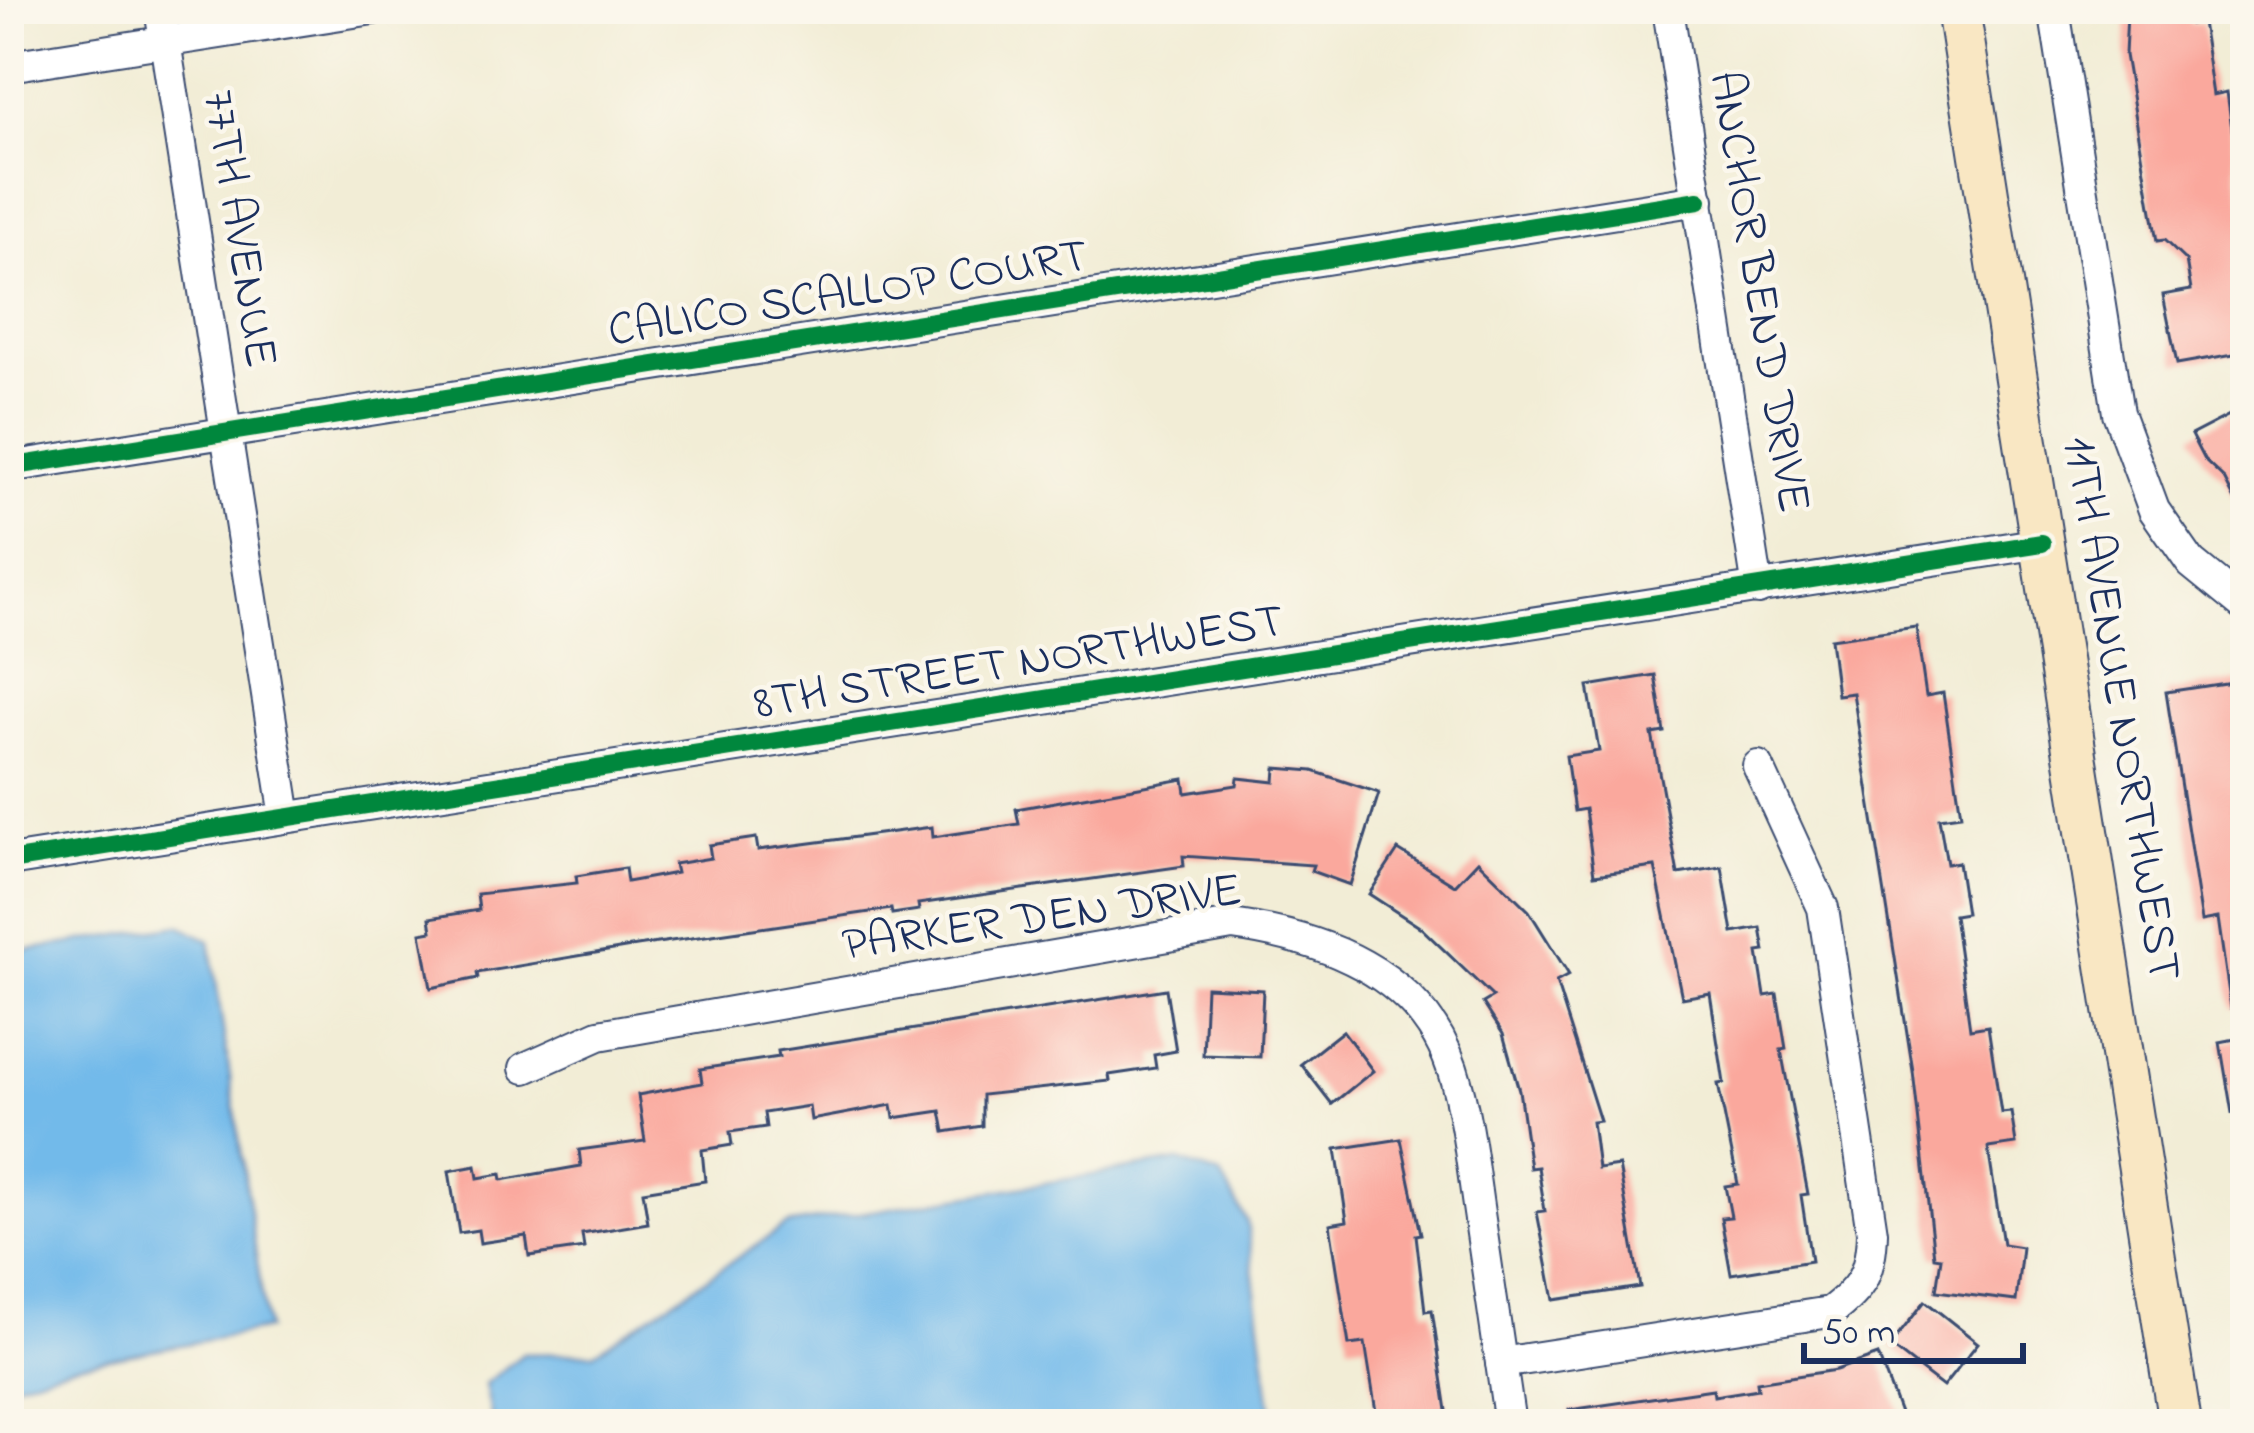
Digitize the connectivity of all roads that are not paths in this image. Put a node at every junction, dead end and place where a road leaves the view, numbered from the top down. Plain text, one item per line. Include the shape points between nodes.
1 (160, 9) edge
2 (373, 9) edge
3 (1668, 9) edge
4 (1958, 9) edge
5 (2054, 9) edge
6 (165, 42) junction
7 (9, 66) edge
8 (1699, 200) junction
9 (224, 433) junction
10 (9, 467) edge
11 (2042, 543) junction
12 (1758, 589) junction
13 (2245, 607) edge
14 (1758, 766) dead end
15 (286, 817) junction
16 (9, 861) edge
17 (525, 1068) dead end
18 (1501, 1363) junction
19 (1510, 1424) edge
20 (2180, 1424) edge

1 - 6 street, 77TH AVENUE
2 - 6 street
3 - 8 street, ANCHOR BEND DRIVE
4 - 11 street, 11TH AVENUE NORTHWEST
5 - 13 street via 2118,413 2154,510 2191,563
6 - 7 street
6 - 9 street, 77TH AVENUE
8 - 9 street, CALICO SCALLOP COURT
8 - 12 street, ANCHOR BEND DRIVE
9 - 10 street, CALICO SCALLOP COURT
9 - 15 street, 77TH AVENUE
11 - 12 street, 8TH STREET NORTHWEST
11 - 20 street, 11TH AVENUE NORTHWEST
12 - 15 street, 8TH STREET NORTHWEST
14 - 18 street via 1822,908 1873,1232 1871,1266 1859,1291 1830,1312
15 - 16 street, 8TH STREET NORTHWEST
17 - 18 street, PARKER DEN DRIVE via 599,1035 1232,926 1297,934 1354,956 1389,984 1429,1024 1451,1066
18 - 19 street, PARKER DEN DRIVE

